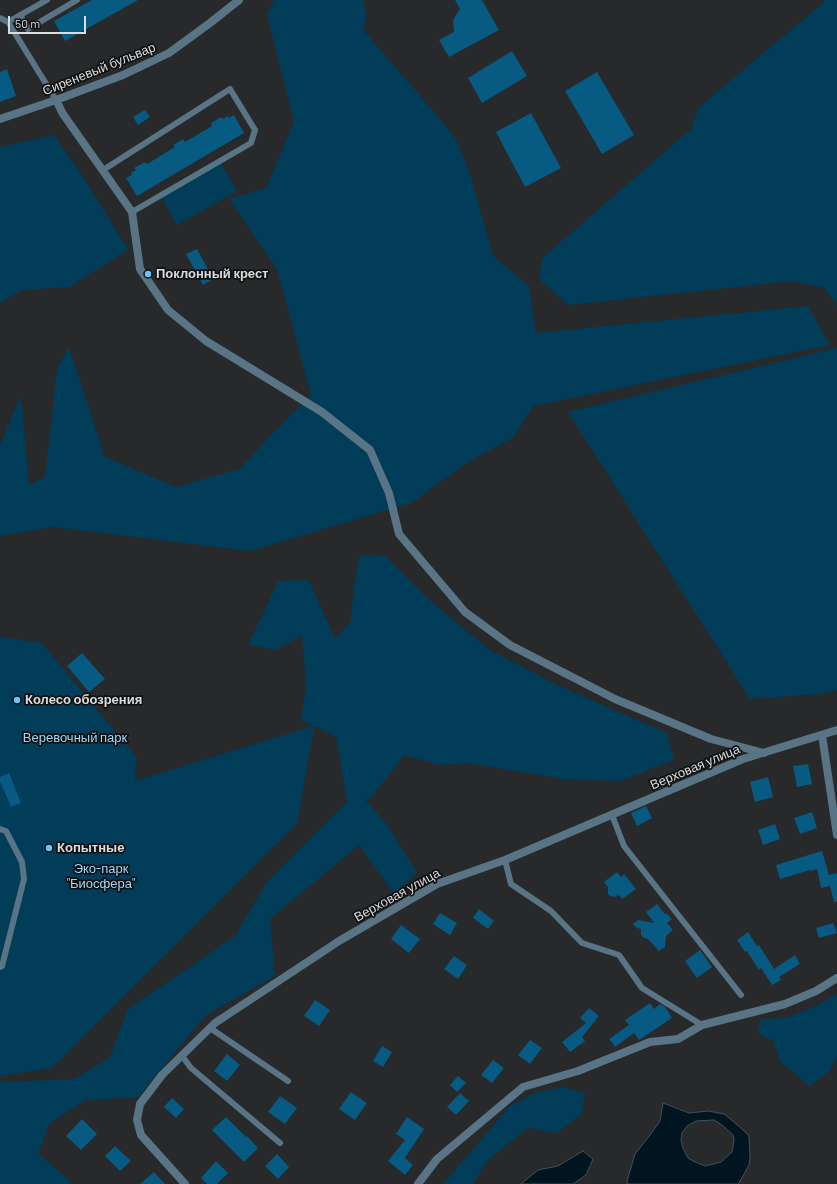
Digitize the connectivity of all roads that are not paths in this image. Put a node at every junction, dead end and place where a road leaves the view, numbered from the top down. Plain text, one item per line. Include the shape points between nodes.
1 (47, 0) edge
2 (77, 0) edge
3 (239, 0) edge
4 (20, 15) junction
5 (0, 18) edge
6 (8, 22) junction
7 (56, 100) junction
8 (0, 119) edge
9 (103, 170) junction
10 (132, 212) junction
11 (837, 730) edge
12 (822, 735) junction
13 (764, 753) junction
14 (612, 815) junction
15 (0, 829) edge
16 (837, 835) edge
17 (505, 860) junction
18 (0, 967) edge
19 (837, 978) edge
20 (741, 995) dead end
21 (702, 1025) junction
22 (210, 1028) junction
23 (182, 1056) junction
24 (288, 1081) dead end
25 (280, 1143) dead end
26 (185, 1184) edge
27 (418, 1184) edge

1 - 4 lane
2 - 4 lane via 28,29
3 - 7 street, Сиреневый бульвар via 169,53 123,75
4 - 6 lane
5 - 6 lane
6 - 7 lane
7 - 8 street, Сиреневый бульвар
7 - 9 street
9 - 10 street
9 - 10 lane via 230,89 255,130 251,143
10 - 13 street via 140,269 168,310 206,341 322,412 370,450 389,493 400,534 465,612 510,645 615,699 711,740
11 - 12 street, Верховая улица
12 - 13 street, Верховая улица
12 - 16 street
13 - 14 street, Верховая улица via 743,759
14 - 17 street, Верховая улица
14 - 20 lane via 624,846
15 - 18 lane via 6,831 22,862 24,879
17 - 21 lane via 511,884 551,912 582,943 619,955 642,988
17 - 22 street, Верховая улица via 437,884 339,941
19 - 21 street via 816,991 785,1004
21 - 27 street via 678,1039 650,1042 578,1071 523,1088 437,1159
22 - 23 street, Верховая улица
22 - 24 lane
23 - 25 lane via 191,1068
23 - 26 street, Верховая улица via 162,1075 140,1104 137,1120 140,1135

